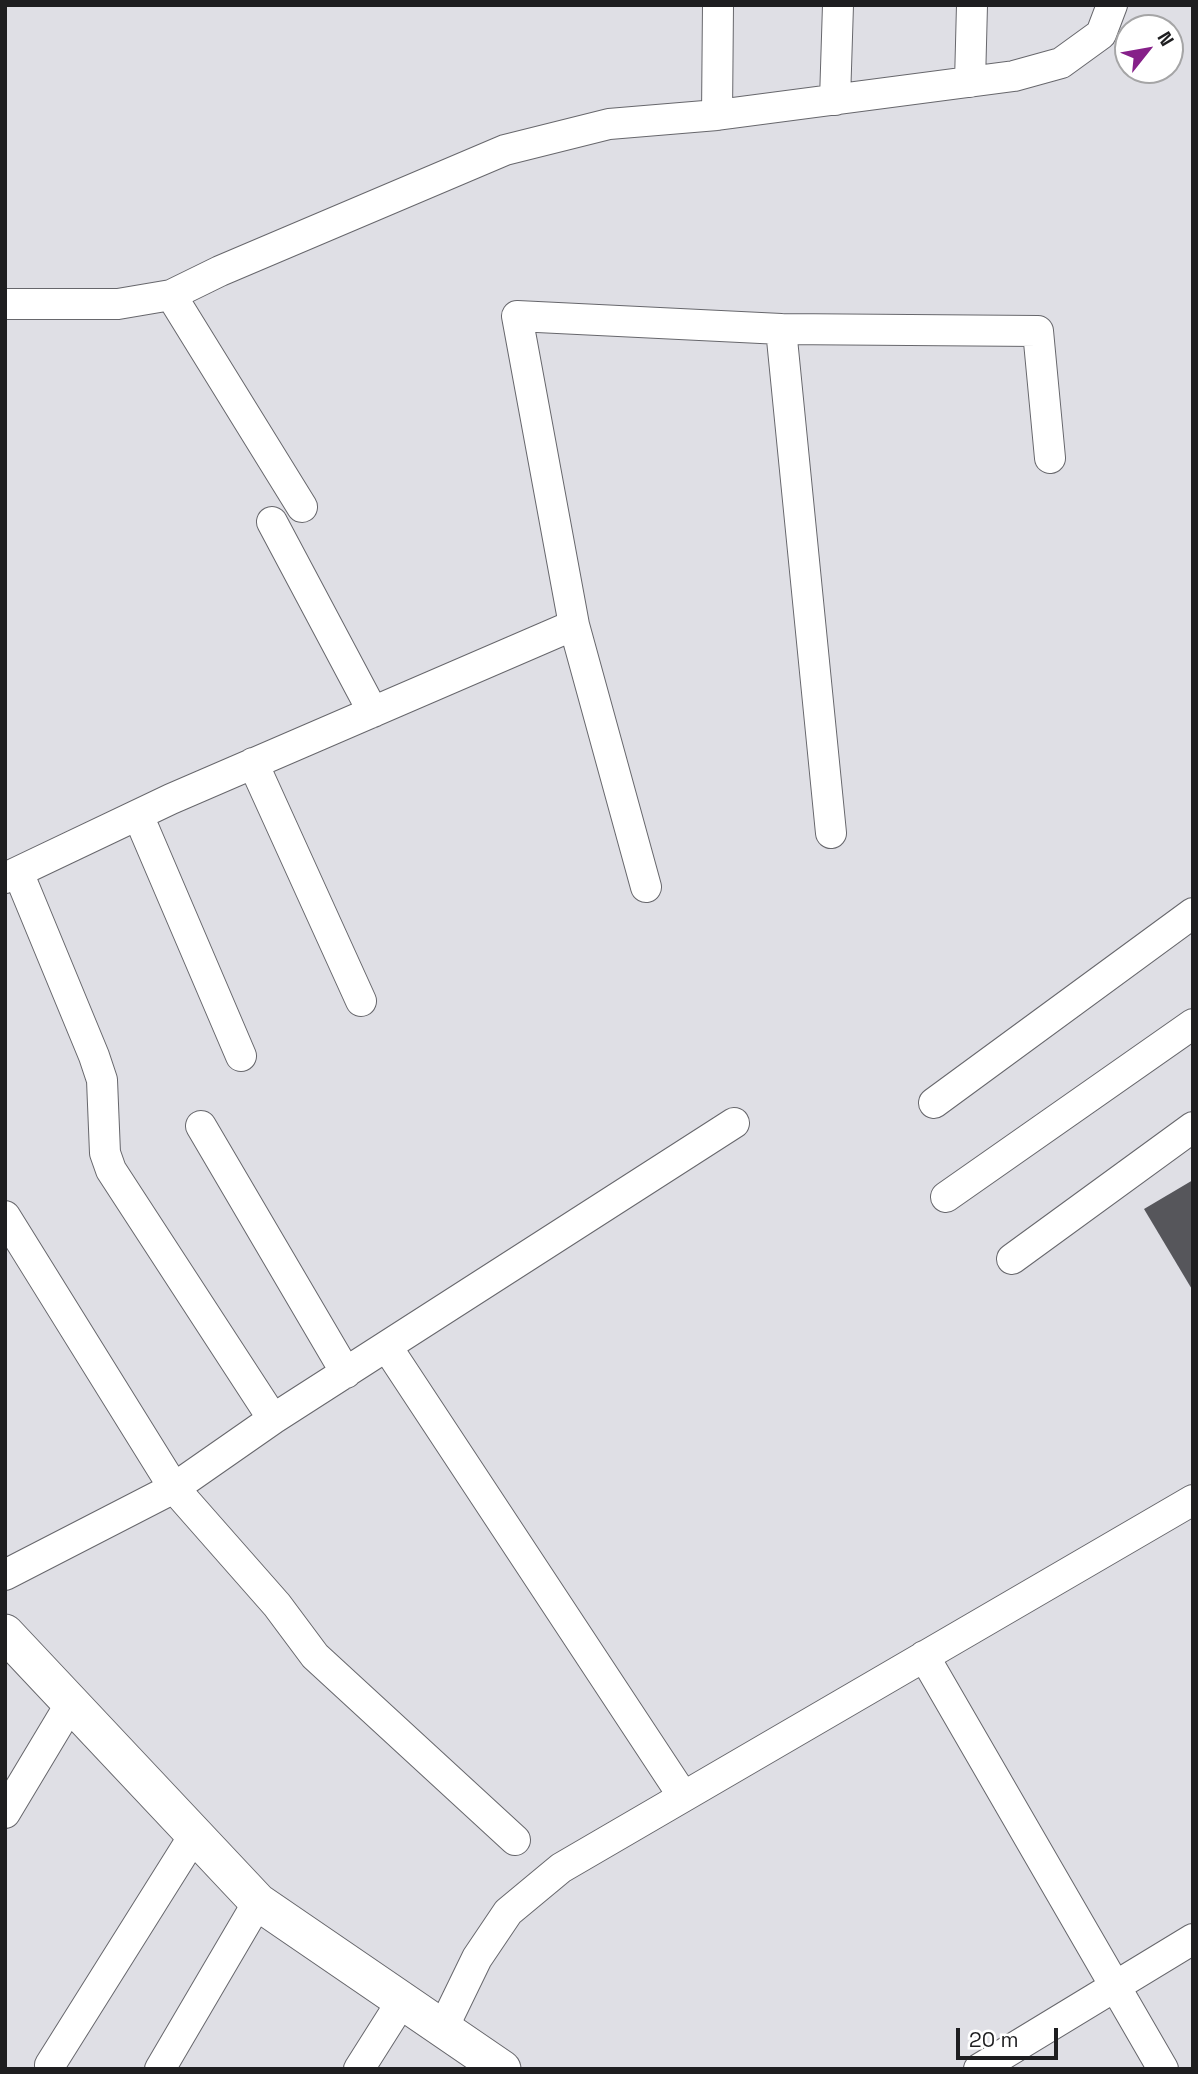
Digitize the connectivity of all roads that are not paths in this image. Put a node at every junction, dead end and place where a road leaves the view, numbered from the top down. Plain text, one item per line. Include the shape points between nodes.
1 (718, 5) edge
2 (838, 5) edge
3 (972, 5) edge
4 (1112, 5) edge
5 (970, 82) junction
6 (835, 100) junction
7 (717, 115) junction
8 (171, 295) junction
9 (5, 304) edge
10 (781, 329) junction
11 (1049, 458) dead end
12 (302, 507) dead end
13 (272, 522) dead end
14 (574, 625) junction
15 (373, 712) junction
16 (253, 763) junction
17 (138, 815) junction
18 (831, 834) dead end
19 (12, 875) edge
20 (646, 887) dead end
21 (1193, 913) edge
22 (361, 1000) dead end
23 (1193, 1024) edge
24 (241, 1056) dead end
25 (934, 1103) dead end
26 (734, 1123) dead end
27 (201, 1126) dead end
28 (1193, 1127) edge
29 (946, 1197) dead end
30 (5, 1216) edge
31 (1012, 1259) dead end
32 (387, 1347) junction
33 (346, 1373) junction
34 (273, 1419) junction
35 (174, 1488) junction
36 (1193, 1500) edge
37 (5, 1575) edge
38 (5, 1633) edge
39 (924, 1656) junction
40 (71, 1703) junction
41 (683, 1796) junction
42 (5, 1813) edge
43 (195, 1834) junction
44 (515, 1840) dead end
45 (258, 1902) junction
46 (1193, 1940) edge
47 (1116, 1986) junction
48 (402, 2001) junction
49 (443, 2028) junction
50 (50, 2065) dead end
51 (160, 2069) edge
52 (359, 2069) edge
53 (502, 2069) edge
54 (979, 2069) edge
55 (1163, 2069) edge

1 - 7 street
2 - 6 street
3 - 5 street
4 - 5 street via 1101,34 1061,63
5 - 6 street
6 - 7 street
7 - 8 street via 609,124 505,150
8 - 9 street via 118,304
8 - 12 street
10 - 11 street via 1038,331
10 - 14 street via 517,316
10 - 18 street
13 - 15 street
14 - 15 street
14 - 20 street
15 - 16 street
16 - 17 street
16 - 22 street
17 - 19 street
17 - 24 street
19 - 34 street via 94,1056 102,1080 105,1153 111,1170
21 - 25 street
23 - 29 street
26 - 32 street
27 - 33 street
28 - 31 street
30 - 35 street
32 - 33 street
32 - 41 street
33 - 34 street
34 - 35 street
35 - 37 street
35 - 44 street via 277,1605 315,1656
36 - 39 street
38 - 40 street
39 - 41 street
39 - 47 street
40 - 42 street
40 - 43 street
41 - 49 street via 561,1868 508,1912 477,1958
43 - 45 street
43 - 50 street
45 - 48 street
45 - 51 street
46 - 47 street
47 - 54 street
47 - 55 street
48 - 49 street
48 - 52 street
49 - 53 street

